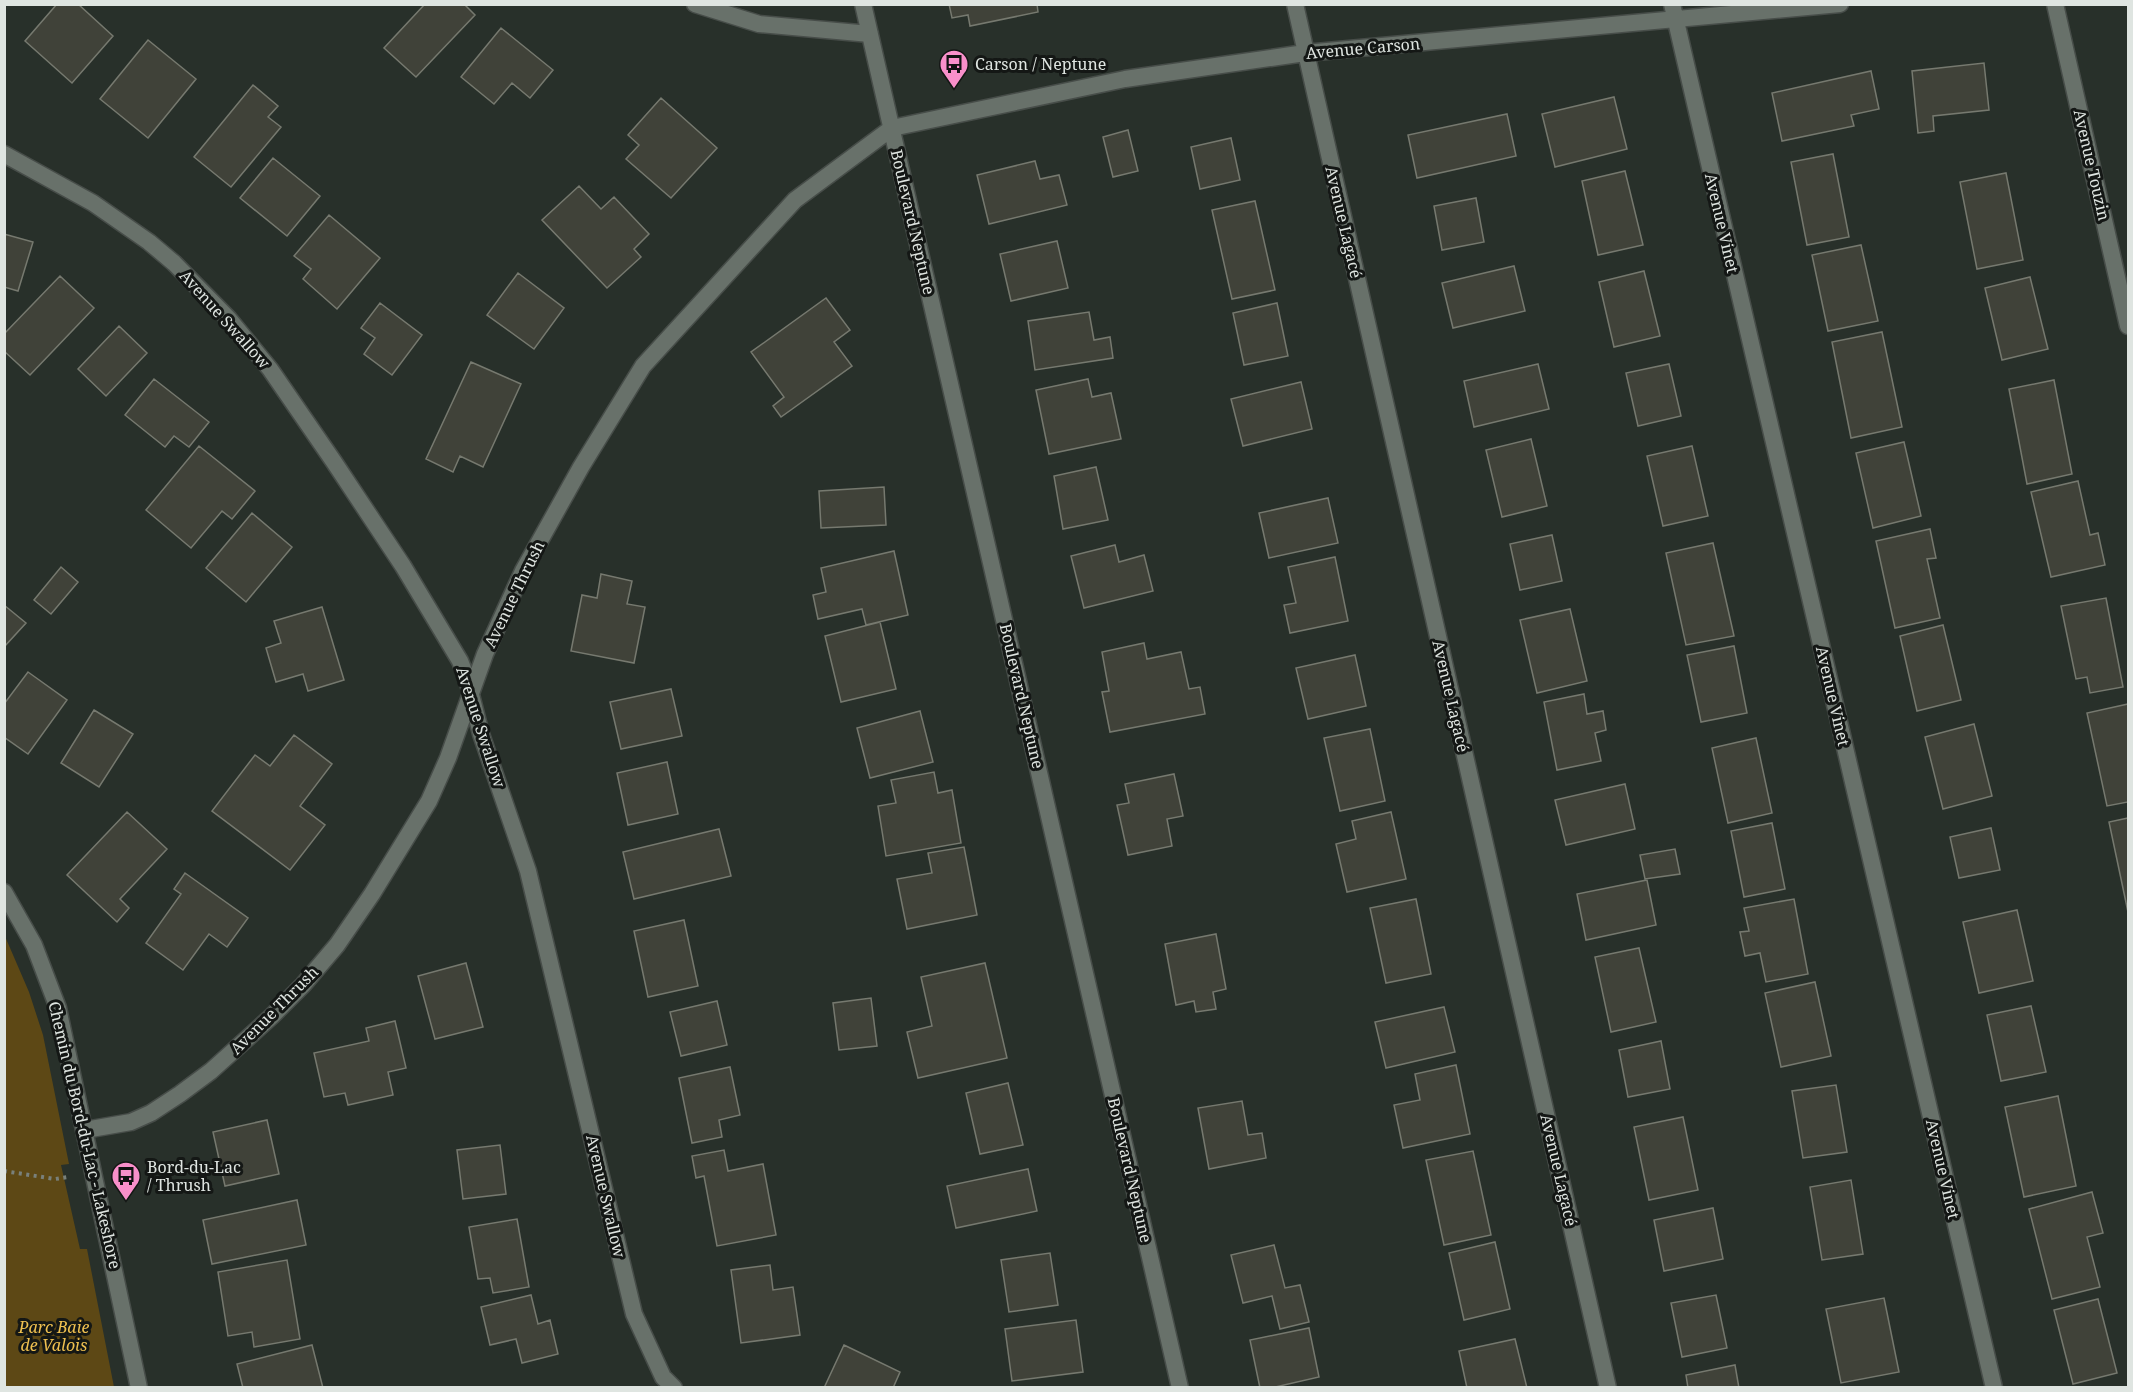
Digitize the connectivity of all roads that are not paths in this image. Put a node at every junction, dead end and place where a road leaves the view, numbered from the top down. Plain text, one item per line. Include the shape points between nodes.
1 (695, 4) edge
2 (863, 4) edge
3 (1294, 4) edge
4 (1840, 4) edge
5 (2055, 4) edge
6 (1674, 13) edge
7 (870, 34) junction
8 (1305, 53) junction
9 (892, 128) junction
10 (4, 154) edge
11 (2128, 326) edge
12 (471, 693) junction
13 (4, 892) edge
14 (85, 1130) junction
15 (139, 1388) edge
16 (674, 1388) edge
17 (1180, 1388) edge
18 (1608, 1388) edge
19 (1994, 1388) edge

1 - 7 street via 759,24
2 - 7 street, Boulevard Neptune
3 - 8 street, Avenue Lagacé
4 - 6 street, Avenue Carson
5 - 11 street, Avenue Touzin
6 - 8 street, Avenue Carson
6 - 19 street, Avenue Vinet
7 - 9 street, Boulevard Neptune
8 - 9 street, Avenue Carson via 1125,79
8 - 18 street, Avenue Lagacé
9 - 12 street, Avenue Thrush via 795,200 643,366 523,571
9 - 17 street, Boulevard Neptune
10 - 12 street, Avenue Swallow via 93,203 149,242 250,343 403,566 460,660
12 - 14 street, Avenue Thrush via 429,801 337,945 303,985 211,1071 151,1113 131,1122
12 - 16 street, Avenue Swallow via 528,871 634,1314 663,1377
13 - 14 street, Chemin du Bord-du-Lac - Lakeshore via 34,945 58,1008
14 - 15 street, Chemin du Bord-du-Lac - Lakeshore

